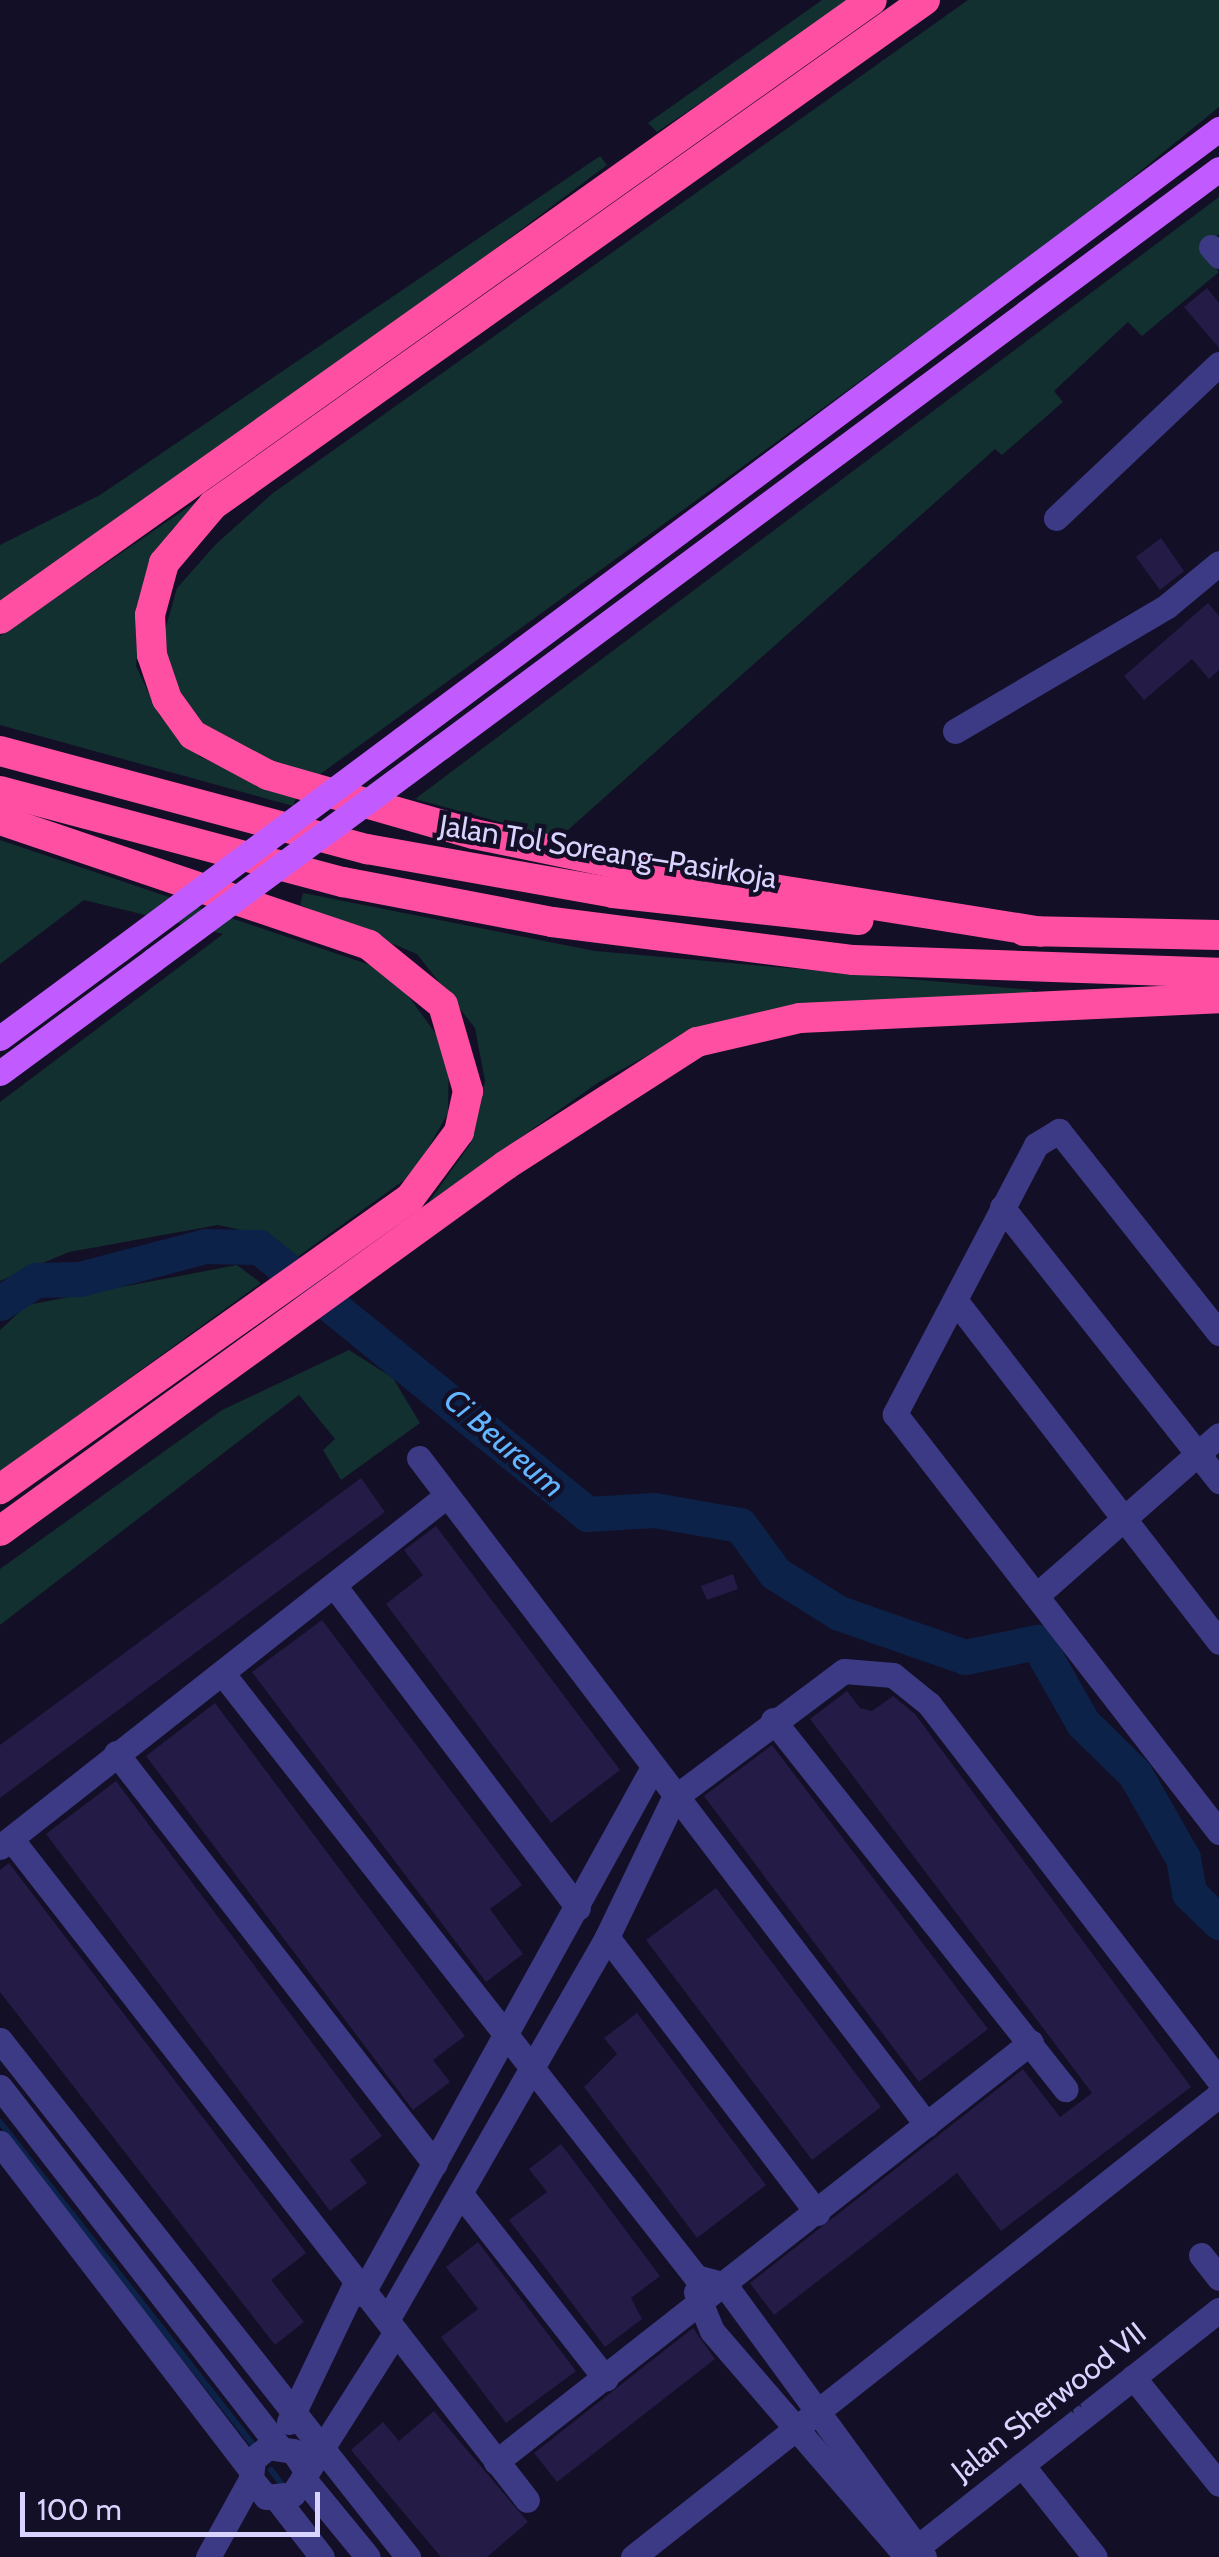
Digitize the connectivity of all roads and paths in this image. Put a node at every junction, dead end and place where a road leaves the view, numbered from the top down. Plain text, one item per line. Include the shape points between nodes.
1 (872, 0) edge
2 (925, 0) edge
3 (1219, 129) edge
4 (1219, 169) edge
5 (1219, 364) edge
6 (1056, 518) dead end
7 (1219, 563) edge
8 (0, 619) edge
9 (955, 731) dead end
10 (0, 752) edge
11 (0, 791) edge
12 (0, 820) edge
13 (1041, 932) junction
14 (1219, 935) edge
15 (1219, 973) edge
16 (1219, 998) edge
17 (0, 1038) edge
18 (0, 1073) edge
19 (1002, 1206) junction
20 (362, 1253) junction
21 (958, 1304) junction
22 (272, 1318) junction
23 (1219, 1334) edge
24 (1219, 1435) edge
25 (1198, 1452) junction
26 (418, 1458) dead end
27 (1219, 1481) edge
28 (0, 1489) edge
29 (446, 1496) junction
30 (1129, 1522) junction
31 (0, 1532) edge
32 (336, 1588) junction
33 (1037, 1595) junction
34 (1219, 1642) edge
35 (223, 1674) junction
36 (773, 1720) junction
37 (116, 1753) junction
38 (652, 1769) junction
39 (674, 1798) junction
40 (1219, 1832) edge
41 (6, 1844) edge
42 (578, 1908) junction
43 (606, 1937) junction
44 (506, 2038) junction
45 (0, 2040) edge
46 (1030, 2042) junction
47 (531, 2067) junction
48 (1219, 2080) edge
49 (0, 2087) edge
50 (1066, 2089) dead end
51 (1219, 2096) edge
52 (65, 2125) junction
53 (928, 2125) junction
54 (42, 2141) junction
55 (0, 2143) edge
56 (435, 2164) junction
57 (460, 2193) junction
58 (817, 2213) junction
59 (1201, 2255) dead end
60 (696, 2276) junction
61 (1219, 2278) edge
62 (725, 2285) junction
63 (359, 2289) junction
64 (696, 2308) junction
65 (1219, 2310) edge
66 (391, 2326) junction
67 (1133, 2378) junction
68 (606, 2379) junction
69 (291, 2408) junction
70 (819, 2408) junction
71 (791, 2430) junction
72 (282, 2446) junction
73 (324, 2447) junction
74 (496, 2462) junction
75 (1022, 2464) junction
76 (303, 2472) junction
77 (259, 2484) junction
78 (1219, 2484) edge
79 (527, 2500) dead end
80 (912, 2555) edge
81 (208, 2557) edge
82 (322, 2557) edge
83 (368, 2557) edge
84 (408, 2557) edge
85 (634, 2557) edge
86 (1096, 2557) edge

1 - 8 highway
2 - 13 highway via 214,505 164,563 150,615 152,656 167,699 193,735 268,775 586,858
3 - 17 main road, bridge
4 - 18 main road, bridge
5 - 6 street
7 - 9 street via 1176,600
10 - 13 highway, Jalan Tol Soreang–Pasirkoja via 367,849 613,893
11 - 15 highway via 343,882 552,922 854,960
12 - 20 highway via 369,946 442,1005 468,1091 459,1132 437,1172
13 - 14 highway, Jalan Tol Soreang–Pasirkoja
16 - 20 highway via 744,1027 648,1067
19 - 21 street
19 - 23 street via 1036,1145 1059,1131
19 - 25 street
20 - 22 highway
21 - 30 street
21 - 33 street via 894,1414
22 - 28 highway
22 - 31 highway
24 - 25 street
25 - 27 street
25 - 30 street
26 - 29 street
29 - 32 street
29 - 38 street
30 - 33 street
30 - 34 street
32 - 35 street
32 - 42 street
33 - 40 street
35 - 37 street
35 - 44 street
36 - 39 street
36 - 46 street
36 - 48 street via 844,1670 869,1668 912,1687
37 - 41 street
37 - 56 street
38 - 39 street
38 - 42 street
39 - 43 street
39 - 53 street
41 - 63 street
42 - 44 street
43 - 47 street
43 - 58 street
44 - 47 street
44 - 56 street
45 - 52 street
46 - 50 street
46 - 53 street
47 - 57 street
47 - 60 street
49 - 54 street
51 - 70 street
52 - 54 street
52 - 69 street
53 - 58 street
54 - 72 street
55 - 77 street
56 - 63 street
57 - 66 street
57 - 68 street
58 - 62 street
59 - 61 street
60 - 62 street
60 - 64 street
62 - 64 street
62 - 70 street
63 - 66 street
63 - 69 street
64 - 68 street
64 - 71 street
65 - 67 street, Jalan Sherwood VII
66 - 73 street
66 - 74 street
67 - 75 street, Jalan Sherwood VII
67 - 78 street
68 - 74 street
69 - 72 street
69 - 73 street
70 - 71 street
70 - 80 street
71 - 80 street
71 - 85 street
72 - 76 street
72 - 77 street via 260,2452
73 - 76 street
73 - 84 street
74 - 79 street
75 - 80 street, Jalan Sherwood VII
75 - 86 street
76 - 77 street
76 - 83 street
77 - 81 street
77 - 82 street

